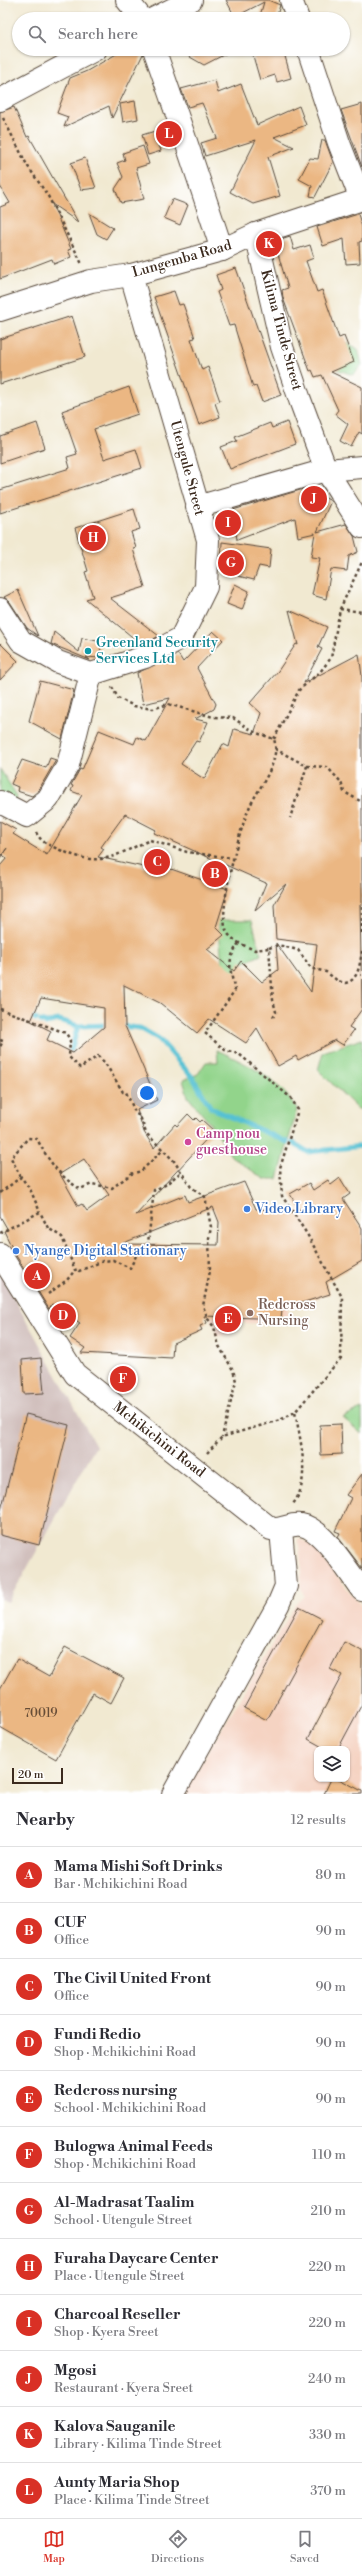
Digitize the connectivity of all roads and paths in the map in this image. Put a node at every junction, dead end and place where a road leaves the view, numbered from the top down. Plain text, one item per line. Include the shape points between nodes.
1 (127, 0) edge
2 (191, 0) edge
3 (292, 0) edge
4 (136, 12) edge
5 (167, 12) edge
6 (296, 12) edge
7 (83, 56) edge
8 (157, 56) edge
9 (310, 56) edge
10 (0, 100) edge
11 (0, 113) edge
12 (362, 199) edge
13 (256, 234) junction
14 (222, 250) junction
15 (131, 275) junction
16 (91, 281) junction
17 (0, 310) edge
18 (362, 467) edge
19 (326, 470) junction
20 (197, 507) junction
21 (362, 527) edge
22 (362, 562) edge
23 (0, 609) edge
24 (340, 609) junction
25 (362, 612) edge
26 (100, 671) junction
27 (274, 739) junction
28 (275, 748) junction
29 (307, 766) junction
30 (0, 802) edge
31 (362, 802) edge
32 (27, 816) junction
33 (290, 818) dead end
34 (232, 858) junction
35 (362, 906) edge
36 (362, 935) edge
37 (239, 942) junction
38 (269, 948) junction
39 (362, 951) edge
40 (0, 1009) edge
41 (273, 1017) dead end
42 (0, 1040) edge
43 (0, 1047) edge
44 (162, 1151) junction
45 (180, 1173) junction
46 (21, 1177) junction
47 (0, 1192) edge
48 (40, 1212) junction
49 (0, 1233) edge
50 (0, 1254) edge
51 (75, 1270) junction
52 (35, 1309) junction
53 (295, 1412) junction
54 (222, 1437) junction
55 (195, 1469) junction
56 (276, 1529) junction
57 (362, 1590) edge
58 (173, 1794) edge

1 - 4 street
2 - 5 street
3 - 6 street
7 - 10 street
8 - 14 street via 178,113
9 - 12 street via 339,143
11 - 16 path via 27,165 48,196
12 - 13 street, Lungemba Road
13 - 14 street, Lungemba Road
13 - 19 street, Kilima Tinde Street via 282,347
14 - 15 street, Lungemba Road
15 - 16 street, Lungemba Road
15 - 20 street, Utengule Street
16 - 17 street, Lungemba Road
18 - 19 street
19 - 20 street
19 - 21 street, Kilima Tinde Street
20 - 26 street, Utengule Street via 208,540 206,587 181,638 145,658
22 - 24 path
23 - 26 street via 21,641 58,662
24 - 25 path
24 - 27 path via 331,658 300,690
26 - 27 path via 118,698 134,706 153,708 168,704 213,717 232,718 254,732
26 - 32 street via 68,765 48,799
27 - 28 path
28 - 29 path
28 - 34 path via 268,774 250,806
29 - 31 path via 327,767 341,782 344,792
29 - 33 path
30 - 32 street
32 - 34 path via 40,840 91,861 118,856 150,840 187,852
34 - 37 path via 225,909 226,930
35 - 36 path
37 - 38 path via 255,950
37 - 53 path via 231,954 230,961 235,990 205,1033 218,1046 239,1054 291,1098 298,1110 280,1168 282,1196 307,1234 342,1297 341,1358
38 - 39 path via 278,945 298,950 311,968 326,972 345,983 352,979 360,968
38 - 41 path via 276,1012
40 - 44 path via 66,1032 70,1040 69,1057 80,1068 98,1056 123,1092 126,1092 136,1114 140,1116 146,1133
42 - 43 path via 3,1041
44 - 45 path via 174,1161
44 - 46 path via 141,1171 131,1174 112,1188 92,1184 80,1189 56,1171 37,1139 28,1138 11,1158
45 - 51 path via 154,1190 148,1243 136,1256 130,1268 114,1260
45 - 54 path via 191,1187 205,1197 211,1227 210,1271 203,1306 236,1381
46 - 47 path
46 - 48 path via 30,1189
48 - 49 path
48 - 51 path via 48,1228 62,1237
50 - 52 street, Mchikichini Road
51 - 52 path
52 - 55 street, Mchikichini Road via 75,1374
53 - 54 path via 280,1420
53 - 56 path via 304,1463 299,1498
54 - 55 path
55 - 56 street, Mchikichini Road
56 - 57 street via 294,1524 312,1529 327,1543
56 - 58 street via 286,1586 278,1605

